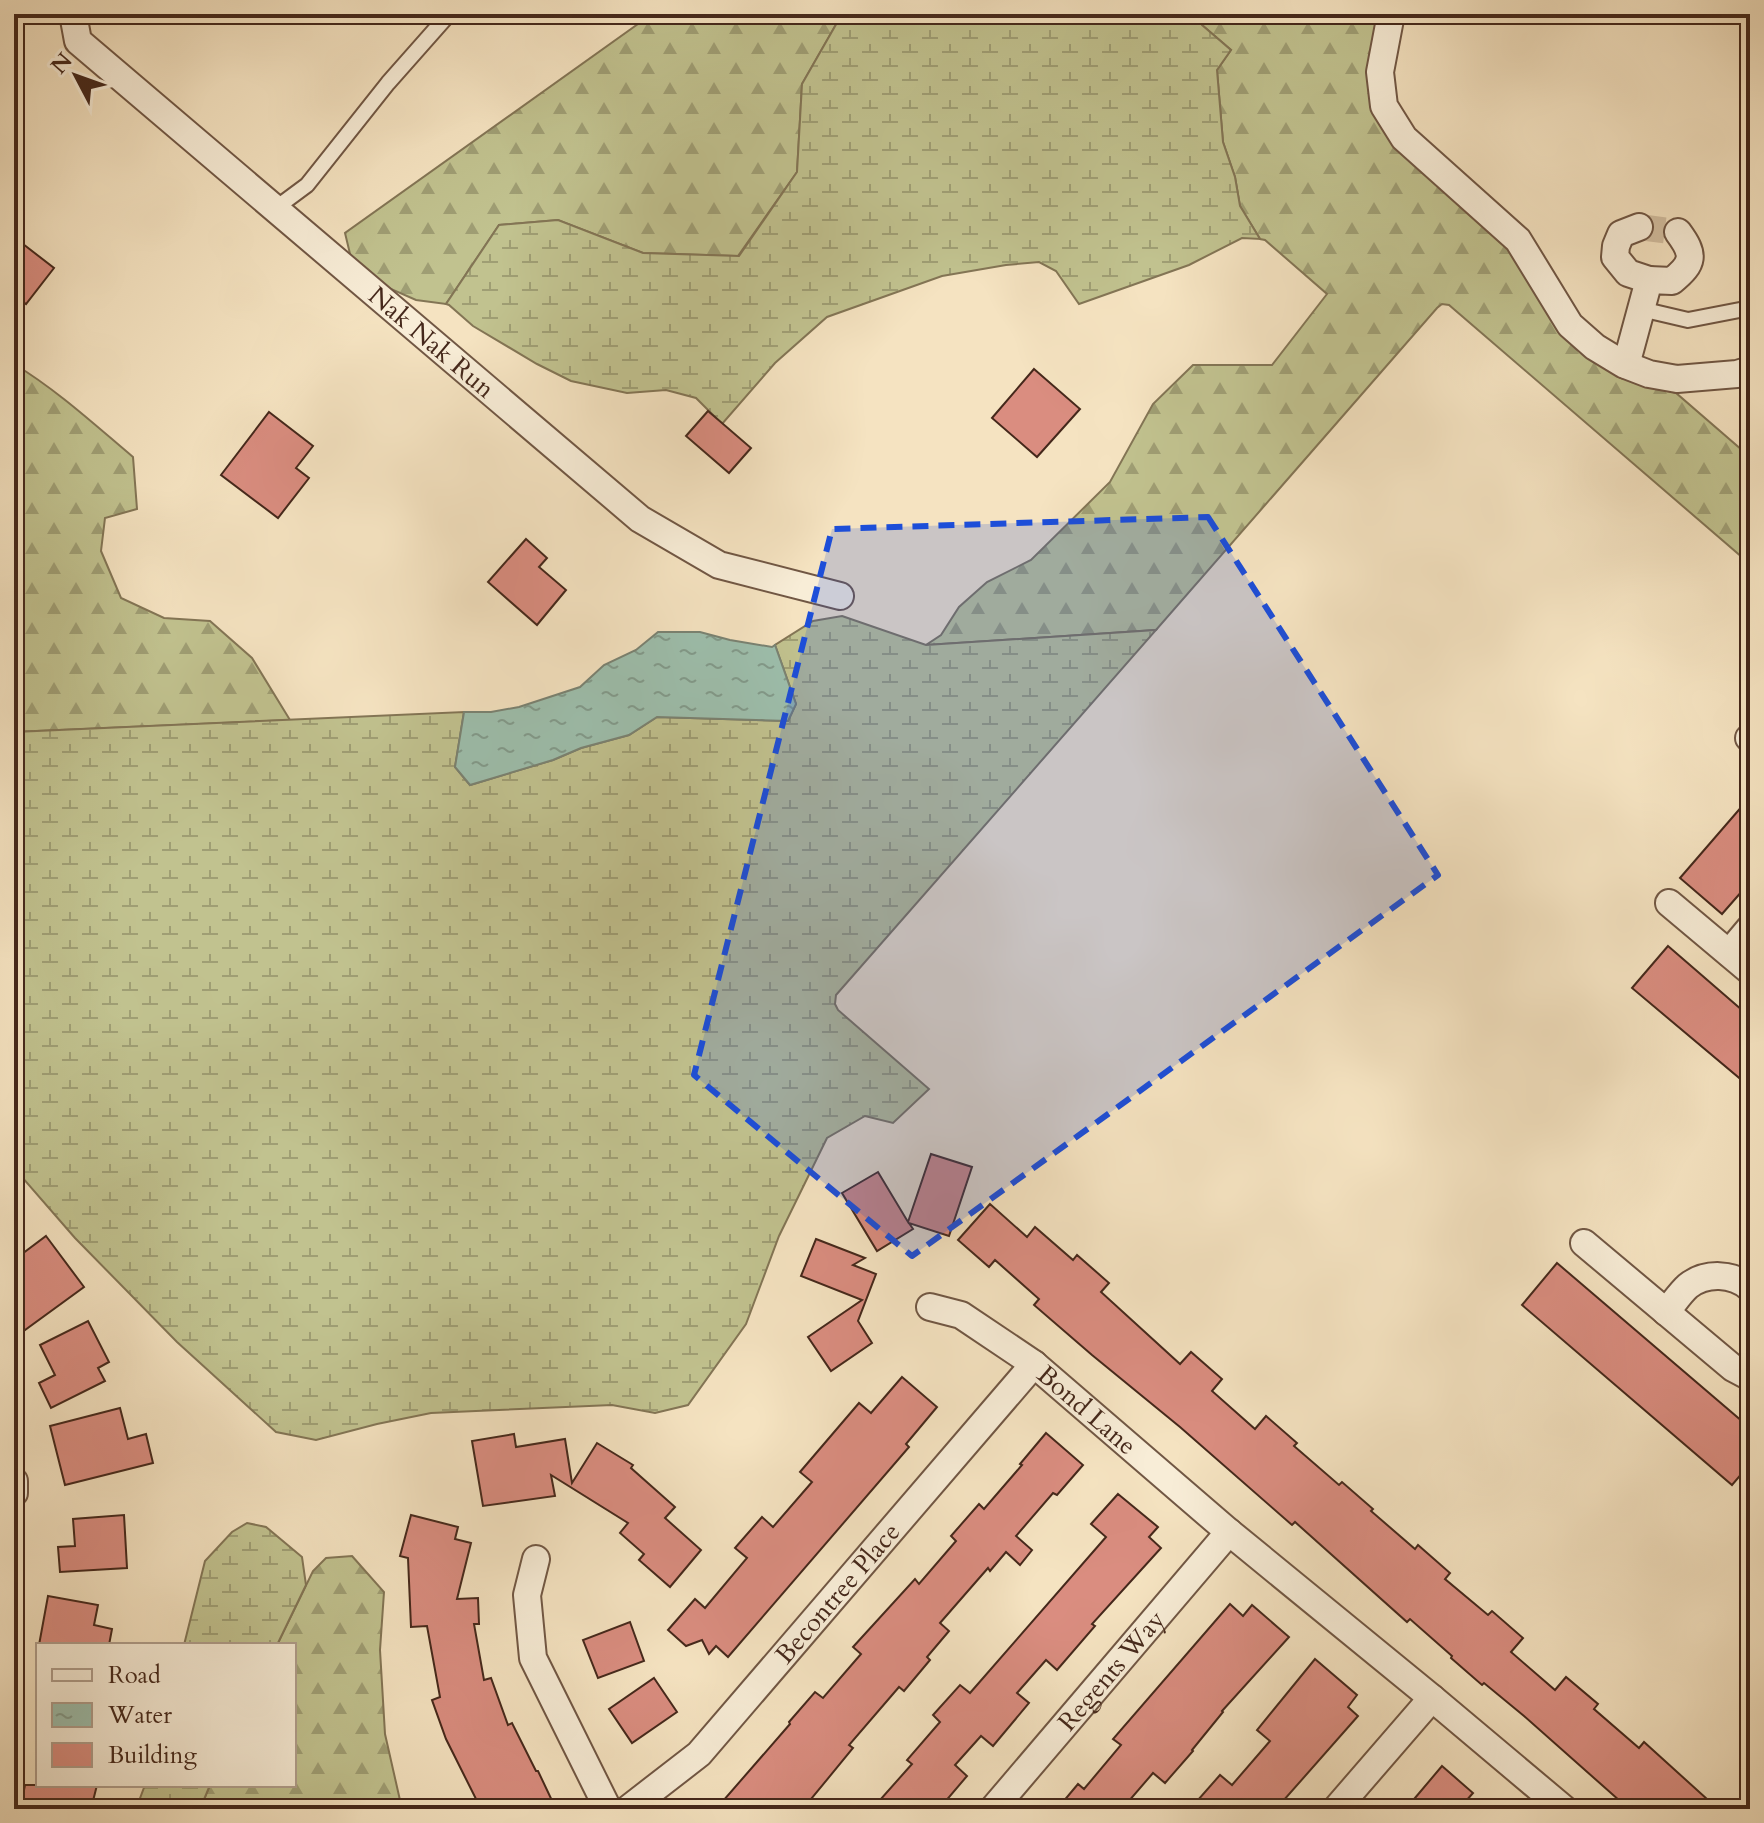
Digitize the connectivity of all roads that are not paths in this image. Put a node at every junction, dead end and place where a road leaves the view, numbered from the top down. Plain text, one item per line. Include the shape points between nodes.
1 (73, 14) edge
2 (449, 14) edge
3 (1391, 14) edge
4 (276, 208) junction
5 (1639, 227) dead end
6 (1678, 232) dead end
7 (1649, 280) junction
8 (1750, 308) edge
9 (1641, 309) junction
10 (1626, 365) junction
11 (1750, 370) edge
12 (840, 596) dead end
13 (1669, 903) dead end
14 (1750, 928) edge
15 (1729, 953) junction
16 (1750, 971) edge
17 (1584, 1243) dead end
18 (1750, 1288) edge
19 (930, 1307) dead end
20 (1666, 1312) junction
21 (1034, 1364) junction
22 (1750, 1377) edge
23 (14, 1481) edge
24 (14, 1493) edge
25 (1229, 1532) junction
26 (536, 1559) dead end
27 (1432, 1698) junction
28 (608, 1809) edge
29 (628, 1809) edge
30 (993, 1809) edge
31 (1336, 1809) edge
32 (1564, 1809) edge

1 - 4 street, Nak Nak Run via 78,41
2 - 4 lane via 307,185
3 - 10 street via 1380,72 1384,106 1404,138 1518,240 1570,325
4 - 12 street, Nak Nak Run via 640,519 719,565
5 - 7 street via 1621,234 1615,257 1628,273
6 - 7 street via 1690,249 1687,269 1672,281
7 - 9 street
8 - 9 lane via 1688,320
9 - 10 street
10 - 11 street via 1677,379
13 - 15 street
14 - 15 street
15 - 16 street
17 - 20 street
18 - 20 street via 1725,1276 1707,1276 1689,1286
19 - 21 street, Bond Lane via 961,1315
20 - 22 street
21 - 25 street, Bond Lane
21 - 29 street, Becontree Place via 699,1754
23 - 24 street
25 - 27 street
25 - 30 street, Regents Way
26 - 28 street via 527,1595 533,1658
27 - 31 street
27 - 32 street

